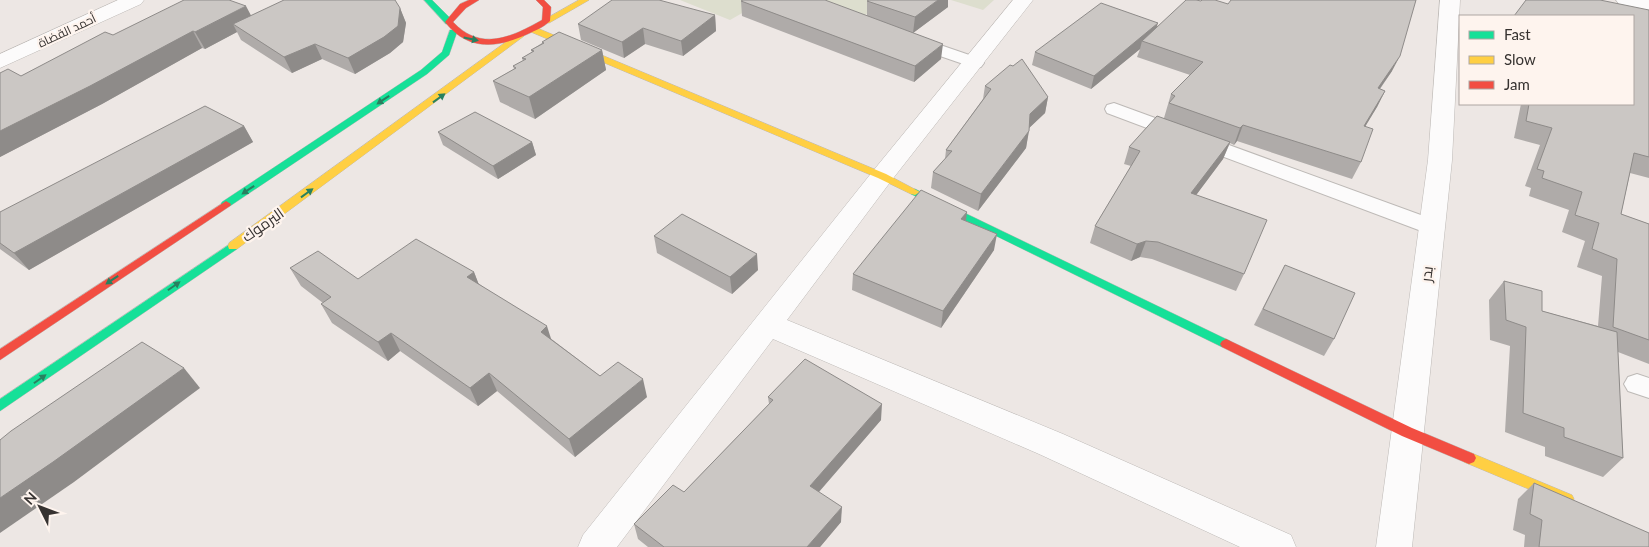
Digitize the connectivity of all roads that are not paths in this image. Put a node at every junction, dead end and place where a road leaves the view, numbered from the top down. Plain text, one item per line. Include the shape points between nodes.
1 (134, 0) edge
2 (428, 0) edge
3 (475, 0) edge
4 (540, 0) edge
5 (585, 0) edge
6 (1023, 0) edge
7 (1450, 0) edge
8 (1619, 4) edge
9 (1649, 6) edge
10 (1649, 16) edge
11 (546, 21) junction
12 (451, 27) junction
13 (534, 30) junction
14 (520, 36) junction
15 (903, 37) edge
16 (0, 62) edge
17 (974, 62) junction
18 (1114, 109) dead end
19 (882, 176) junction
20 (1432, 227) junction
21 (769, 325) junction
22 (0, 355) edge
23 (0, 406) edge
24 (1407, 432) junction
25 (1577, 504) edge
26 (596, 547) edge
27 (1278, 547) edge
28 (1394, 547) edge

1 - 16 street, أحمد القضاة
2 - 12 street
3 - 12 street via 463,6
4 - 11 street via 547,7
5 - 11 street
6 - 17 street
7 - 20 street, بدر via 1440,160
8 - 9 street
8 - 10 street
11 - 13 street
12 -> 14 street via 470,40 486,42
12 -> 22 street via 446,53 424,72
13 - 14 street
13 - 19 street
23 -> 14 street, اليرموك via 270,220
15 - 17 lane
17 - 19 street
18 - 20 lane
19 - 21 street
19 - 24 street
20 - 24 street, بدر
21 - 26 street
21 - 27 street via 1051,444
24 - 25 street
24 - 28 street, بدر

